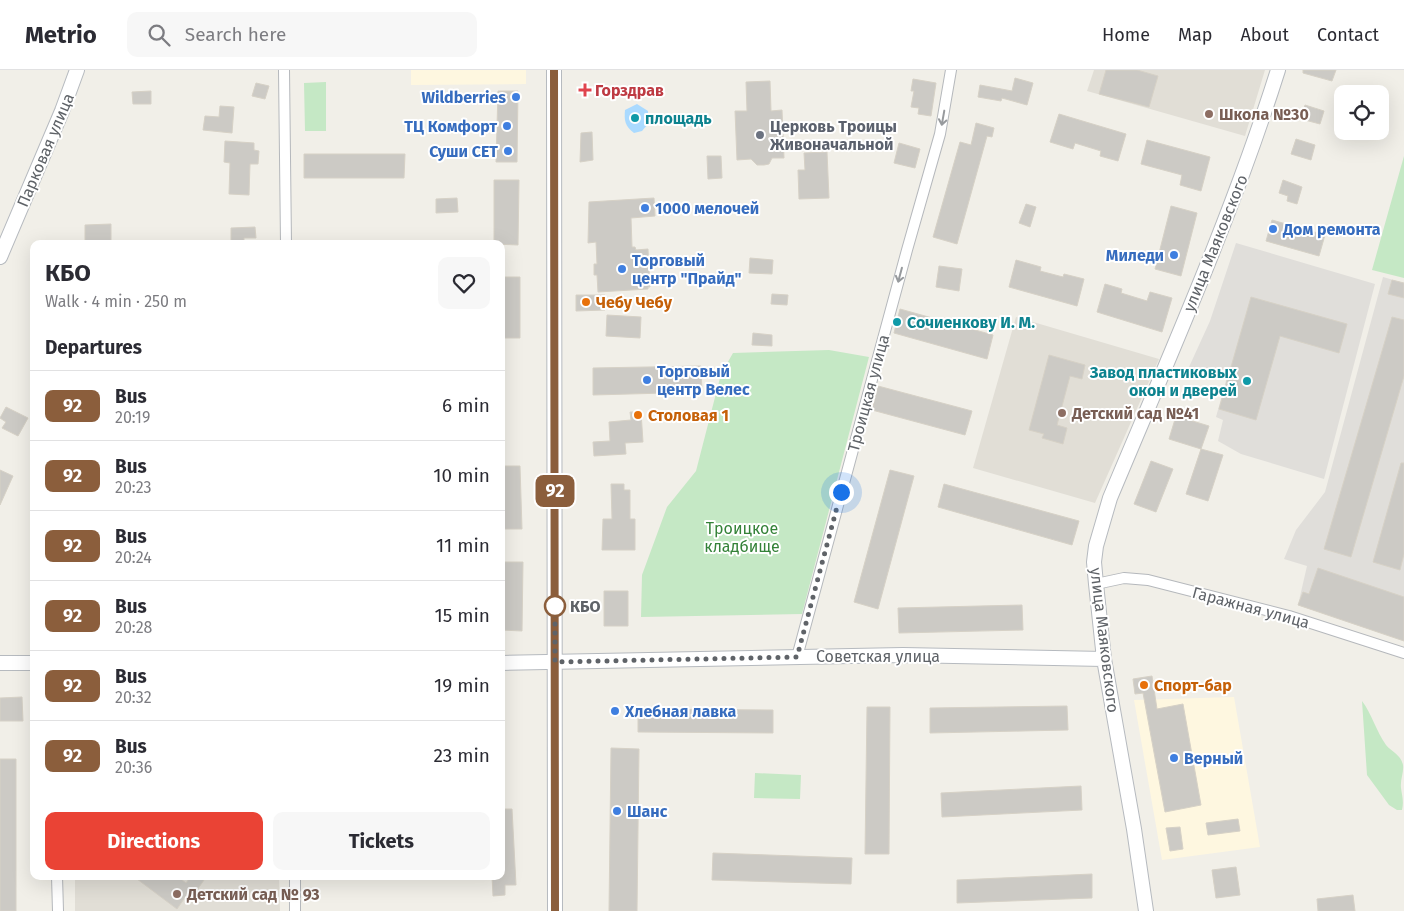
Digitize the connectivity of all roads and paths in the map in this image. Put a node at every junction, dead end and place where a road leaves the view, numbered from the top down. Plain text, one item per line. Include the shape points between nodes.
1 (77, 70) edge
2 (284, 70) edge
3 (554, 70) edge
4 (951, 70) edge
5 (1278, 70) edge
6 (286, 240) edge
7 (0, 257) edge
8 (1096, 584) junction
9 (1404, 653) edge
10 (797, 657) junction
11 (1104, 658) junction
12 (555, 662) junction
13 (0, 663) edge
14 (505, 663) edge
15 (30, 664) edge
16 (57, 880) edge
17 (295, 880) edge
18 (58, 911) edge
19 (295, 911) edge
20 (555, 911) edge
21 (1146, 911) edge

1 - 7 street, Парковая улица
2 - 6 street
3 - 12 street
4 -> 10 street, Троицкая улица via 940,134
5 - 8 street, улица Маяковского via 1230,208 1103,517 1094,562
8 - 9 street, Гаражная улица via 1124,578 1148,580 1289,616
8 - 11 street, улица Маяковского
10 - 11 street, Советская улица
10 - 12 street, Советская улица
11 - 21 street, улица Маяковского
12 - 14 street, Советская улица
12 - 20 street
13 - 15 street
16 - 18 street
17 - 19 street

